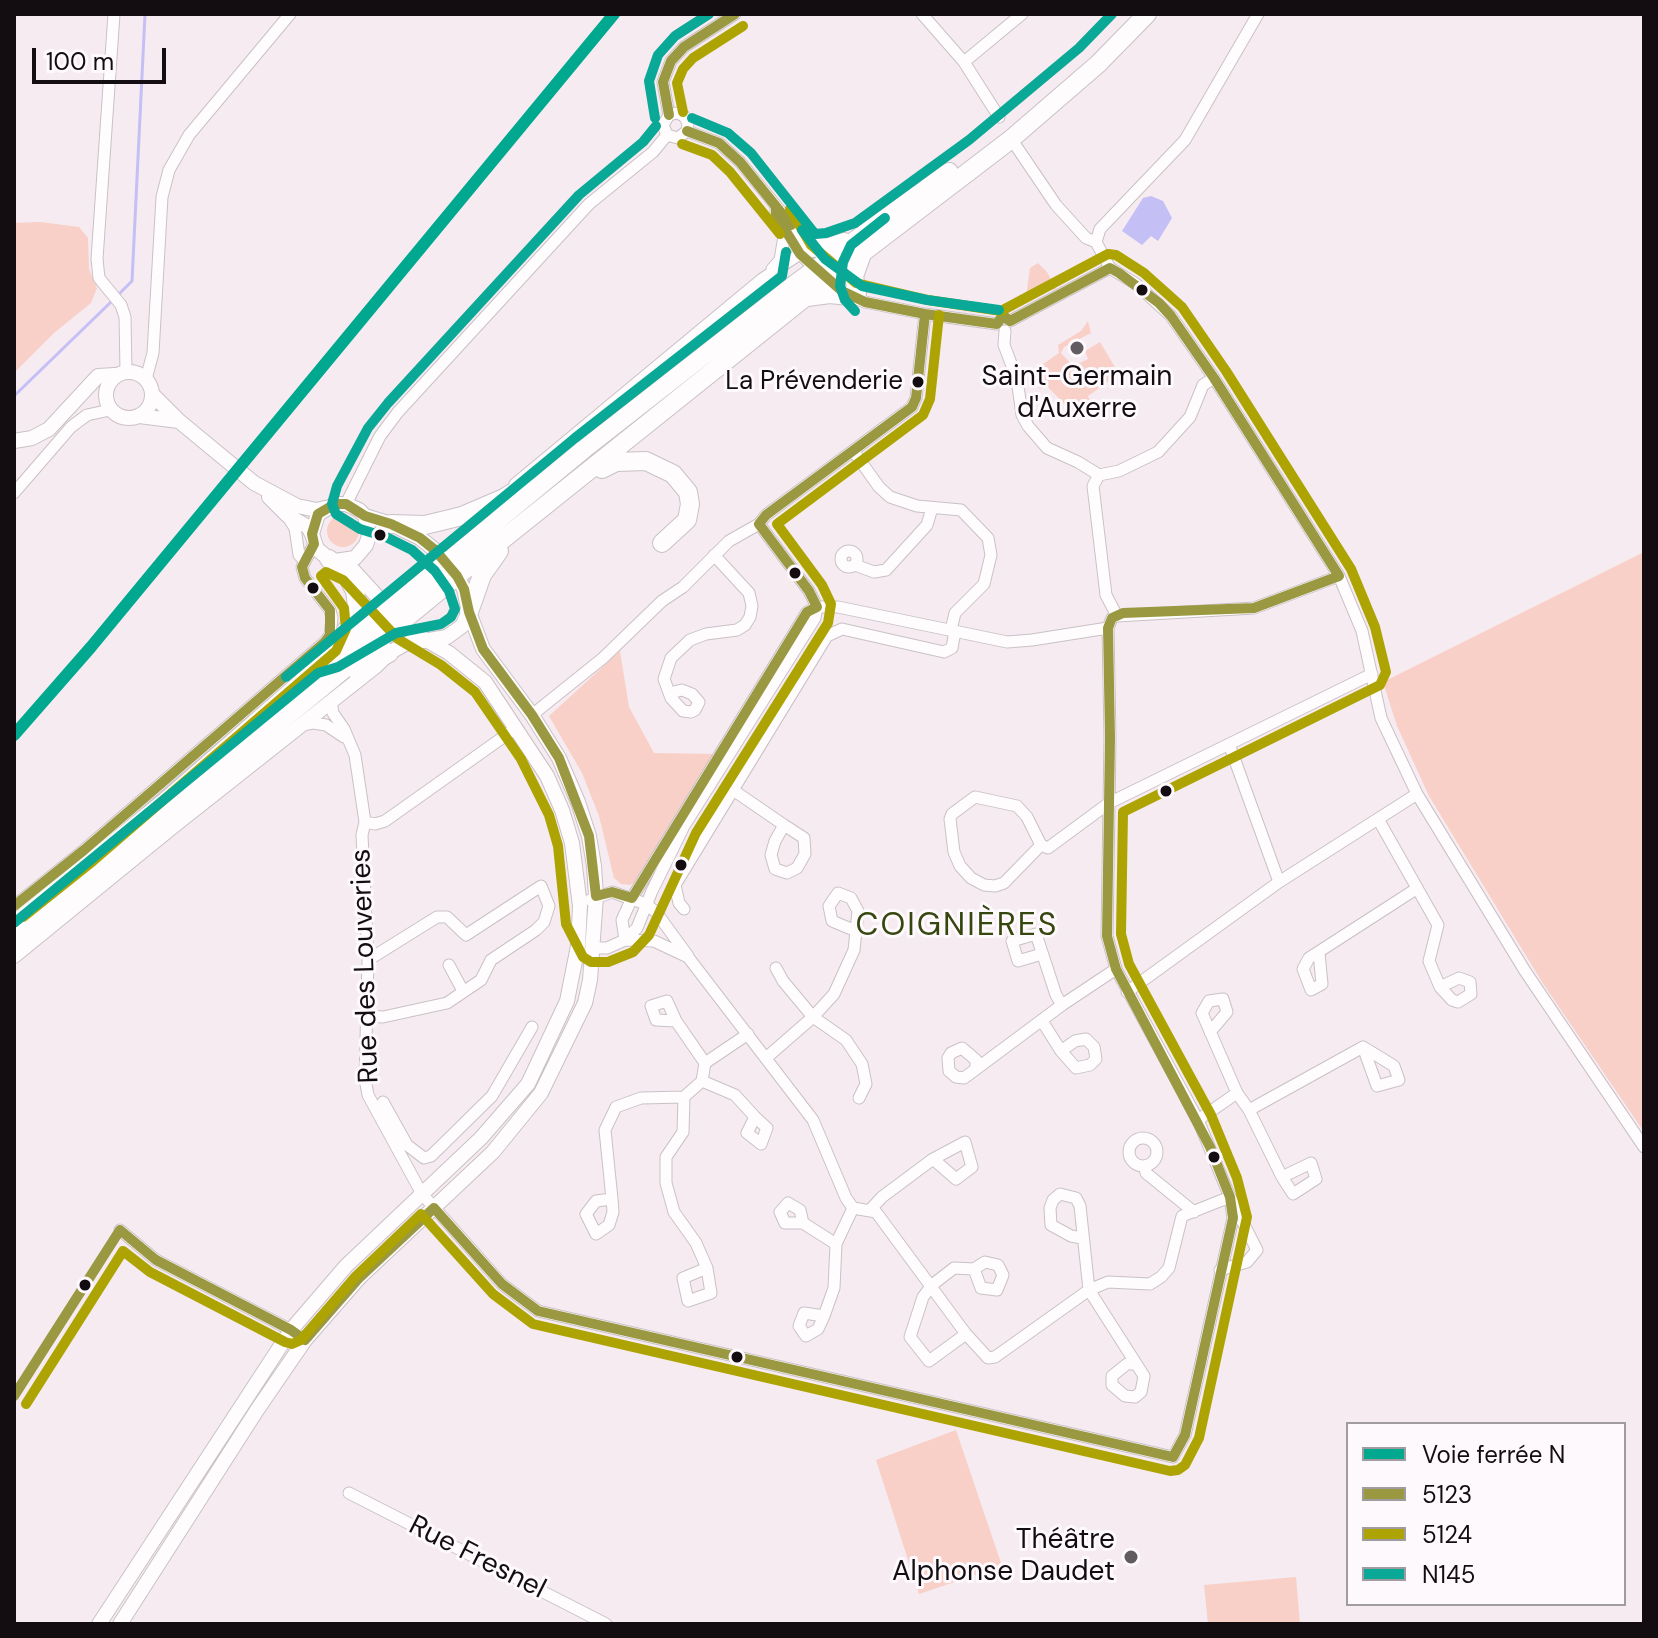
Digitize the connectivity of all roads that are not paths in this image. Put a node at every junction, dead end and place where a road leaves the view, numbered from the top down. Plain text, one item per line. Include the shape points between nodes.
1 (114, 14) edge
2 (290, 14) edge
3 (735, 14) edge
4 (922, 14) edge
5 (1022, 14) edge
6 (1132, 14) edge
7 (1147, 14) edge
8 (1258, 14) edge
9 (964, 62) junction
10 (669, 115) junction
11 (999, 117) dead end
12 (687, 131) junction
13 (667, 135) junction
14 (1016, 146) dead end
15 (776, 209) junction
16 (785, 229) junction
17 (1096, 242) junction
18 (862, 245) junction
19 (805, 251) junction
20 (1110, 268) junction
21 (826, 271) junction
22 (762, 279) junction
23 (801, 290) junction
24 (857, 297) junction
25 (789, 311) junction
26 (925, 314) junction
27 (1004, 326) junction
28 (121, 373) junction
29 (1214, 378) junction
30 (146, 379) junction
31 (87, 388) junction
32 (106, 390) junction
33 (152, 394) junction
34 (110, 410) junction
35 (139, 416) junction
36 (179, 421) junction
37 (14, 441) edge
38 (584, 449) junction
39 (854, 452) junction
40 (588, 472) junction
41 (1099, 475) junction
42 (254, 483) junction
43 (14, 493) edge
44 (346, 504) junction
45 (485, 506) junction
46 (325, 508) junction
47 (932, 508) junction
48 (287, 515) junction
49 (365, 516) junction
50 (391, 524) junction
51 (759, 524) junction
52 (515, 531) junction
53 (662, 543) dead end
54 (323, 551) junction
55 (714, 555) junction
56 (304, 560) junction
57 (855, 565) dead end
58 (452, 569) junction
59 (1339, 576) junction
60 (305, 578) junction
61 (817, 607) junction
62 (469, 612) junction
63 (395, 616) junction
64 (1117, 616) junction
65 (1108, 628) junction
66 (953, 631) junction
67 (426, 640) junction
68 (389, 653) joint
69 (785, 667) junction
70 (1372, 674) junction
71 (802, 678) junction
72 (324, 686) junction
73 (670, 693) dead end
74 (532, 715) junction
75 (301, 725) junction
76 (516, 728) junction
77 (348, 740) junction
78 (1229, 744) junction
79 (733, 790) junction
80 (1417, 794) junction
81 (1109, 803) junction
82 (690, 818) junction
83 (1378, 819) junction
84 (365, 822) junction
85 (784, 825) dead end
86 (709, 830) junction
87 (1041, 845) junction
88 (1279, 882) junction
89 (1416, 889) junction
90 (596, 896) junction
91 (632, 898) junction
92 (646, 904) junction
93 (14, 906) edge
94 (684, 909) dead end
95 (580, 914) junction
96 (14, 925) edge
97 (856, 931) dead end
98 (625, 940) junction
99 (14, 941) edge
100 (594, 948) junction
101 (1319, 953) dead end
102 (1042, 954) dead end
103 (14, 956) edge
104 (688, 957) junction
105 (368, 960) junction
106 (449, 965) dead end
107 (776, 968) dead end
108 (1116, 969) junction
109 (1440, 987) dead end
110 (463, 991) junction
111 (1127, 992) junction
112 (1062, 1005) junction
113 (367, 1016) junction
114 (813, 1017) junction
115 (676, 1021) dead end
116 (1042, 1021) junction
117 (532, 1027) dead end
118 (1210, 1032) dead end
119 (748, 1034) junction
120 (1363, 1047) dead end
121 (1061, 1051) dead end
122 (766, 1058) junction
123 (705, 1063) junction
124 (976, 1068) dead end
125 (702, 1081) junction
126 (1237, 1093) junction
127 (684, 1097) junction
128 (859, 1098) dead end
129 (383, 1102) dead end
130 (1249, 1110) junction
131 (755, 1117) dead end
132 (1198, 1120) junction
133 (402, 1147) junction
134 (1644, 1147) edge
135 (933, 1159) dead end
136 (1145, 1166) dead end
137 (1282, 1177) dead end
138 (422, 1194) junction
139 (1230, 1197) junction
140 (612, 1199) dead end
141 (434, 1208) junction
142 (853, 1208) junction
143 (870, 1210) junction
144 (1194, 1212) junction
145 (803, 1223) dead end
146 (120, 1230) dead end
147 (1082, 1238) dead end
148 (836, 1244) junction
149 (707, 1268) dead end
150 (974, 1269) dead end
151 (1220, 1270) junction
152 (932, 1285) junction
153 (1089, 1290) junction
154 (824, 1316) dead end
155 (291, 1330) junction
156 (966, 1334) junction
157 (305, 1340) junction
158 (1134, 1364) dead end
159 (349, 1493) dead end
160 (99, 1624) edge
161 (120, 1624) edge
162 (606, 1624) edge

1 - 28 street via 97,259 99,278 125,317
2 - 30 street via 189,135 169,170 162,197 153,353
3 - 10 street via 671,61 663,82
4 - 9 street
5 - 9 street
6 - 18 main road via 1040,101
7 - 18 main road via 1059,100
8 - 17 street via 1185,140 1100,229
9 - 11 street
10 - 12 street via 684,116
10 - 13 street via 663,125
12 - 13 street via 678,138
12 - 15 street via 719,143
13 - 44 street via 589,204 398,412
14 - 17 street via 1056,205
15 - 16 street
15 - 19 street
16 - 19 street
16 - 22 street via 780,260
17 - 20 street
18 - 19 main road
18 - 21 main road
18 - 24 main road via 854,276
19 - 21 street
19 - 22 street
19 - 23 main road
20 - 27 street
20 - 29 street via 1171,316
21 - 23 main road
21 - 24 street
21 - 25 main road via 791,301
22 - 45 street
23 - 24 main road
23 - 25 main road
23 - 38 main road
24 - 26 street
25 - 40 main road
26 - 27 street
26 - 39 street via 915,403
27 - 41 street via 1004,345 1028,426 1047,448
28 - 30 street via 134,372
28 - 31 street via 98,376
28 - 32 street
29 - 41 street via 1203,385 1190,417 1158,452
29 - 59 street
30 - 33 street
31 - 32 street
31 - 37 street via 49,429
32 - 34 street
33 - 35 street via 149,407
33 - 36 street
34 - 35 street via 127,418
34 - 43 street via 87,415 71,427
35 - 36 street
36 - 42 street
38 - 45 main road via 572,450 524,486
38 - 58 main road
39 - 47 street via 890,497
39 - 51 street
40 - 52 main road
40 - 53 main road via 636,460 673,474 688,492 689,516
41 - 64 street via 1093,486 1106,595
42 - 46 street via 297,506
42 - 48 street
44 - 46 street
44 - 49 street
45 - 50 main road via 440,522
46 - 54 street via 314,521
47 - 57 street via 929,522 886,570
47 - 66 street via 961,510 991,547 984,584 955,613
48 - 54 street via 308,527
48 - 56 street
49 - 50 street
49 - 54 street via 369,536 362,551 345,561
50 - 58 street via 420,538
51 - 55 street
51 - 61 street
52 - 58 main road
52 - 62 main road via 513,540 491,559
54 - 56 street
54 - 60 street
54 - 63 street via 351,568
54 - 72 main road via 348,578 357,607 348,630 322,657
55 - 73 street via 749,593 750,617 742,628 697,636 677,650 664,672
55 - 74 street via 603,658
56 - 60 street
58 - 62 street
58 - 63 main road
59 - 64 street via 1254,608
59 - 70 street via 1362,631
60 - 93 street via 330,610 325,642
61 - 66 street
61 - 69 street
61 - 91 street via 807,612
62 - 67 street via 456,632
62 - 74 street via 483,649
63 - 67 street
63 - 72 main road
64 - 65 street
65 - 66 street via 1018,641
65 - 81 street
66 - 71 street via 952,648 944,652 842,629 827,636
67 - 68 street
67 - 76 street via 485,682
68 - 72 main road
69 - 71 street
69 - 82 street
70 - 78 street
70 - 80 street via 1381,718
71 - 79 street
72 - 75 street
72 - 77 street, Rue des Louveries
72 - 96 main road via 165,802
72 - 99 main road
74 - 90 street via 578,802 589,836
75 - 77 street via 326,725
75 - 103 street
76 - 84 street via 385,821
76 - 95 street via 562,810 572,843
77 - 84 street, Rue des Louveries
78 - 81 street
78 - 88 street
79 - 85 street
79 - 86 street
80 - 83 street
80 - 134 street via 1525,971
81 - 87 street via 1048,848
81 - 108 street via 1107,936
82 - 86 street
82 - 92 street
83 - 88 street
83 - 89 street
84 - 105 street, Rue des Louveries
86 - 94 street via 675,885
87 - 87 street via 1004,883 984,885 960,866 950,819 975,797 1017,806
88 - 111 street
89 - 101 street
89 - 109 street via 1438,925 1429,961
90 - 91 street via 612,892
90 - 95 street
90 - 100 street
91 - 92 street
91 - 98 street via 622,920
92 - 98 street via 637,928
92 - 104 street
95 - 100 street
95 - 138 street via 567,1001 528,1084
97 - 114 street via 854,950 834,994
98 - 100 street
98 - 104 street via 654,941
100 - 141 street via 585,1003 541,1093 493,1152
102 - 112 street
104 - 119 street
105 - 110 street via 437,917 447,917 466,935 541,886 549,906 544,922 491,960 481,980
105 - 113 street, Rue des Louveries
106 - 110 street
107 - 114 street
108 - 111 street
108 - 112 street
110 - 113 street via 447,1003
111 - 132 street
112 - 116 street
113 - 133 street, Rue des Louveries via 368,1095
114 - 122 street
114 - 128 street via 846,1040 862,1064 866,1084
115 - 123 street
116 - 121 street
116 - 124 street
117 - 133 street via 492,1096 431,1156
118 - 126 street
119 - 122 street
119 - 123 street
120 - 130 street
122 - 142 street via 813,1120
123 - 125 street
125 - 127 street
125 - 131 street via 735,1095
126 - 130 street
126 - 132 street
127 - 140 street via 641,1098 616,1107 605,1130
127 - 149 street via 683,1132 666,1157 666,1183 674,1212
129 - 133 street
130 - 137 street
132 - 139 street
133 - 138 street, Rue des Louveries
135 - 143 street
136 - 144 street via 1146,1173
138 - 141 street, Rue des Louveries
138 - 155 street via 346,1266
139 - 144 street
139 - 151 street via 1233,1218
139 - 151 street via 1257,1250 1247,1262
141 - 151 street, Rue des Louveries via 507,1288 538,1311 1173,1457 1185,1435
141 - 157 street via 359,1278
142 - 143 street
142 - 148 street
143 - 152 street
144 - 153 street via 1182,1216 1169,1268 1161,1277 1150,1284 1108,1282
145 - 148 street
146 - 155 street via 156,1260
147 - 153 street
148 - 154 street via 834,1288
150 - 152 street via 954,1268
152 - 156 street
152 - 156 street via 910,1337 929,1361
153 - 156 street via 995,1357 982,1354
153 - 158 street
155 - 157 street
155 - 160 street
157 - 161 street
159 - 162 street, Rue Fresnel

